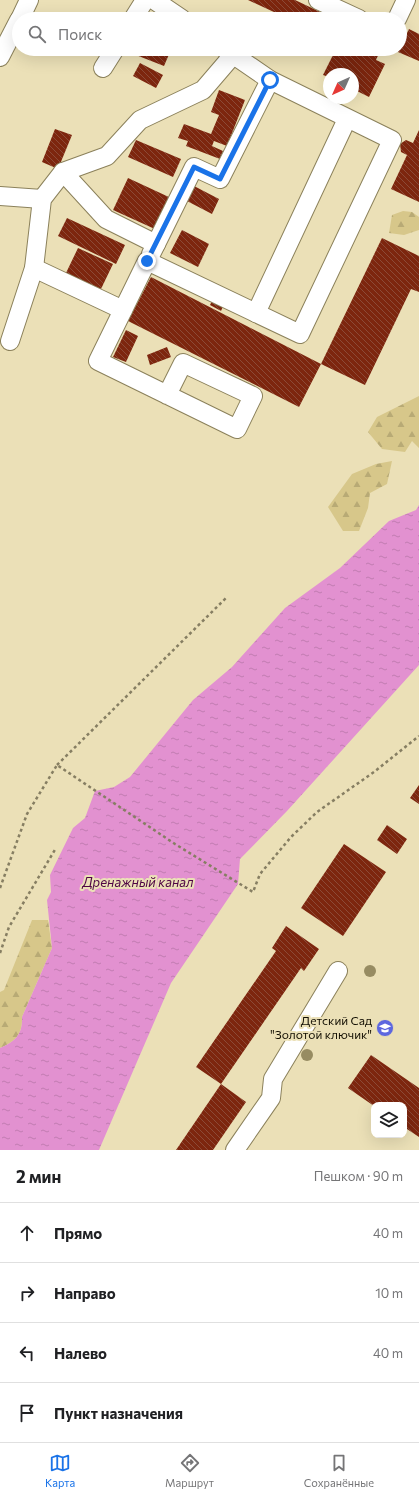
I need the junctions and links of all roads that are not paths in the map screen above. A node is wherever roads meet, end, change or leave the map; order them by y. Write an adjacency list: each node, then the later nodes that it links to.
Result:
1 (29, 0): 6 (lane)
2 (145, 0): 7 (lane)
3 (154, 0): 8 (lane)
4 (318, 0): 9 (lane)
5 (406, 0): 10 (lane)
6 (23, 12)
7 (137, 12)
8 (172, 12)
9 (344, 12)
10 (400, 12)
11 (12, 34): 15 (lane)
12 (111, 56): 16 (lane)
13 (226, 56): 19 (lane)
14 (235, 56): 17 (lane)
15 (0, 57)
16 (103, 68)
17 (270, 80): 18 (lane); 22 (lane)
18 (347, 119): 26 (lane); 26 (lane)
19 (63, 172): 21 (lane); 22 (lane)
20 (0, 196): 21 (lane)
21 (42, 199): 24 (lane)
22 (156, 244): 23 (lane)
23 (147, 261): 25 (lane); 26 (lane)
24 (34, 268): 25 (lane); 27 (lane)
25 (123, 310): 28 (lane)
26 (256, 313)
27 (10, 341)
28 (167, 395): 28 (lane)
29 (338, 971): 30 (lane)
30 (235, 1150)

